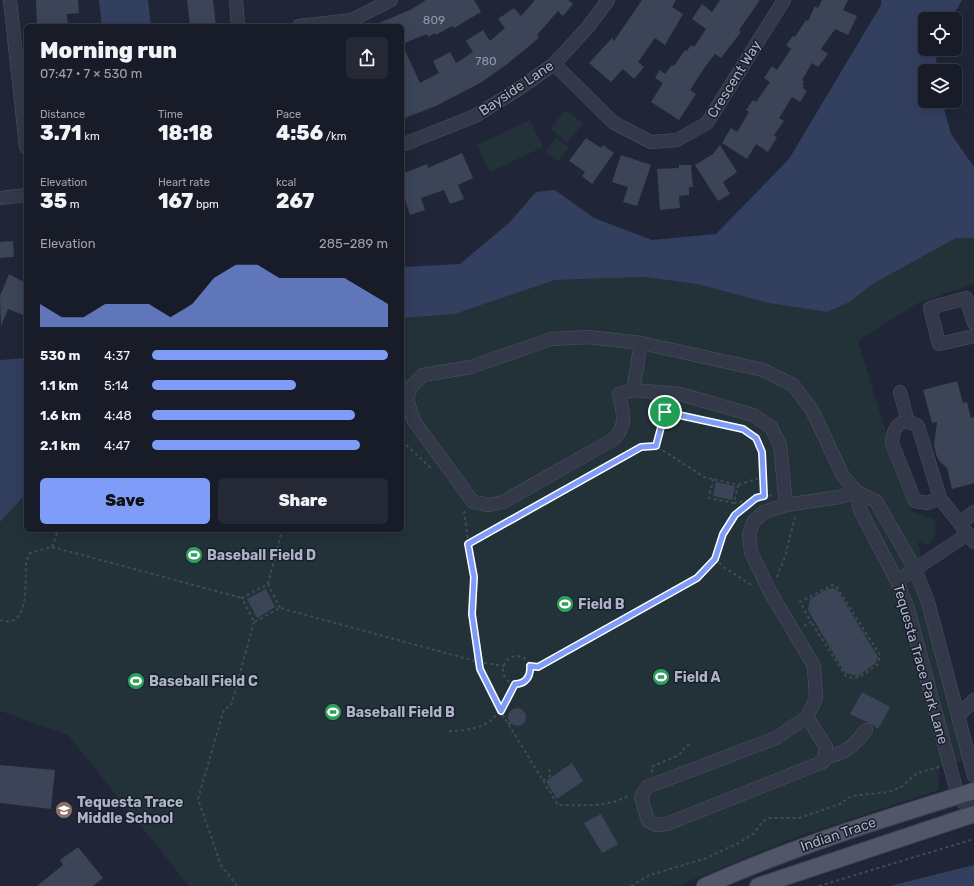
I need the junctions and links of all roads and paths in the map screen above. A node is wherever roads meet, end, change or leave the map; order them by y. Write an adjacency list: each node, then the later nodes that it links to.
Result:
1 (10, 0): 9 (street)
2 (236, 0): 6 (street)
3 (391, 0): 7 (street)
4 (608, 0): 8 (street, Bayside Lane)
5 (784, 0): 8 (street, Crescent Way)
6 (238, 24)
7 (317, 24)
8 (554, 64): 10 (street, Bayside Lane)
9 (24, 129)
10 (404, 144)
11 (24, 195): 12 (street)
12 (0, 198)
13 (974, 323): 14 (street)
14 (974, 336)
15 (641, 343): 16 (street); 16 (street); 25 (street)
16 (633, 390): 32 (street)
17 (900, 392): 20 (street)
18 (648, 399): 19 (path)
19 (665, 412): 21 (path); 22 (path)
20 (908, 422): 29 (street); 29 (street)
21 (656, 446): 23 (path); 38 (path)
22 (762, 477): 24 (path); 27 (path)
23 (713, 479): 24 (path); 30 (path)
24 (738, 485): 30 (path)
25 (857, 492): 32 (street); 41 (street, Tequesta Trace Park Lane); 42 (street, Tequesta Trace Park Lane)
26 (774, 495): 27 (path)
27 (764, 496): 28 (path)
28 (756, 498): 30 (path); 40 (path)
29 (940, 498): 34 (street)
30 (734, 503)
31 (464, 509): 38 (path)
32 (791, 509): 44 (path); 59 (street)
33 (974, 512): 34 (street)
34 (960, 523): 37 (street)
35 (57, 532): 39 (path)
36 (281, 532): 43 (path)
37 (971, 538): 41 (street)
38 (468, 544): 52 (path)
39 (52, 547): 46 (path); 48 (path)
40 (715, 559): 45 (path); 54 (path)
41 (915, 569): 42 (street); 58 (street, Tequesta Trace Park Lane)
42 (897, 581): 73 (street, Tequesta Trace Park Lane)
43 (268, 584): 46 (path); 47 (path)
44 (775, 584)
45 (754, 587)
46 (242, 598): 49 (path)
47 (280, 608): 49 (path); 52 (path)
48 (0, 620)
49 (254, 622): 76 (path)
50 (811, 622): 50 (path); 51 (path)
51 (800, 624)
52 (479, 662): 53 (path); 57 (path)
53 (504, 666): 54 (path); 55 (path)
54 (530, 666): 55 (path)
55 (515, 684): 57 (path)
56 (974, 700): 58 (street)
57 (501, 711): 61 (path); 63 (path)
58 (958, 716): 69 (street, Tequesta Trace Park Lane)
59 (807, 717): 65 (street); 65 (street)
60 (516, 719): 61 (path)
61 (508, 724): 70 (path)
62 (866, 730): 65 (street)
63 (449, 731)
64 (692, 743): 68 (path)
65 (824, 757)
66 (939, 761): 77 (path)
67 (549, 767): 70 (path)
68 (653, 775)
69 (974, 776)
70 (543, 781): 72 (path)
71 (974, 790): 73 (main road, Indian Trace)
72 (634, 792)
73 (958, 796): 74 (street, Tequesta Trace Park Lane); 78 (main road, Indian Trace)
74 (974, 813): 79 (main road, Indian Trace)
75 (974, 839): 80 (path)
76 (236, 886)
77 (631, 886)
78 (705, 886)
79 (758, 886)
80 (819, 886)

